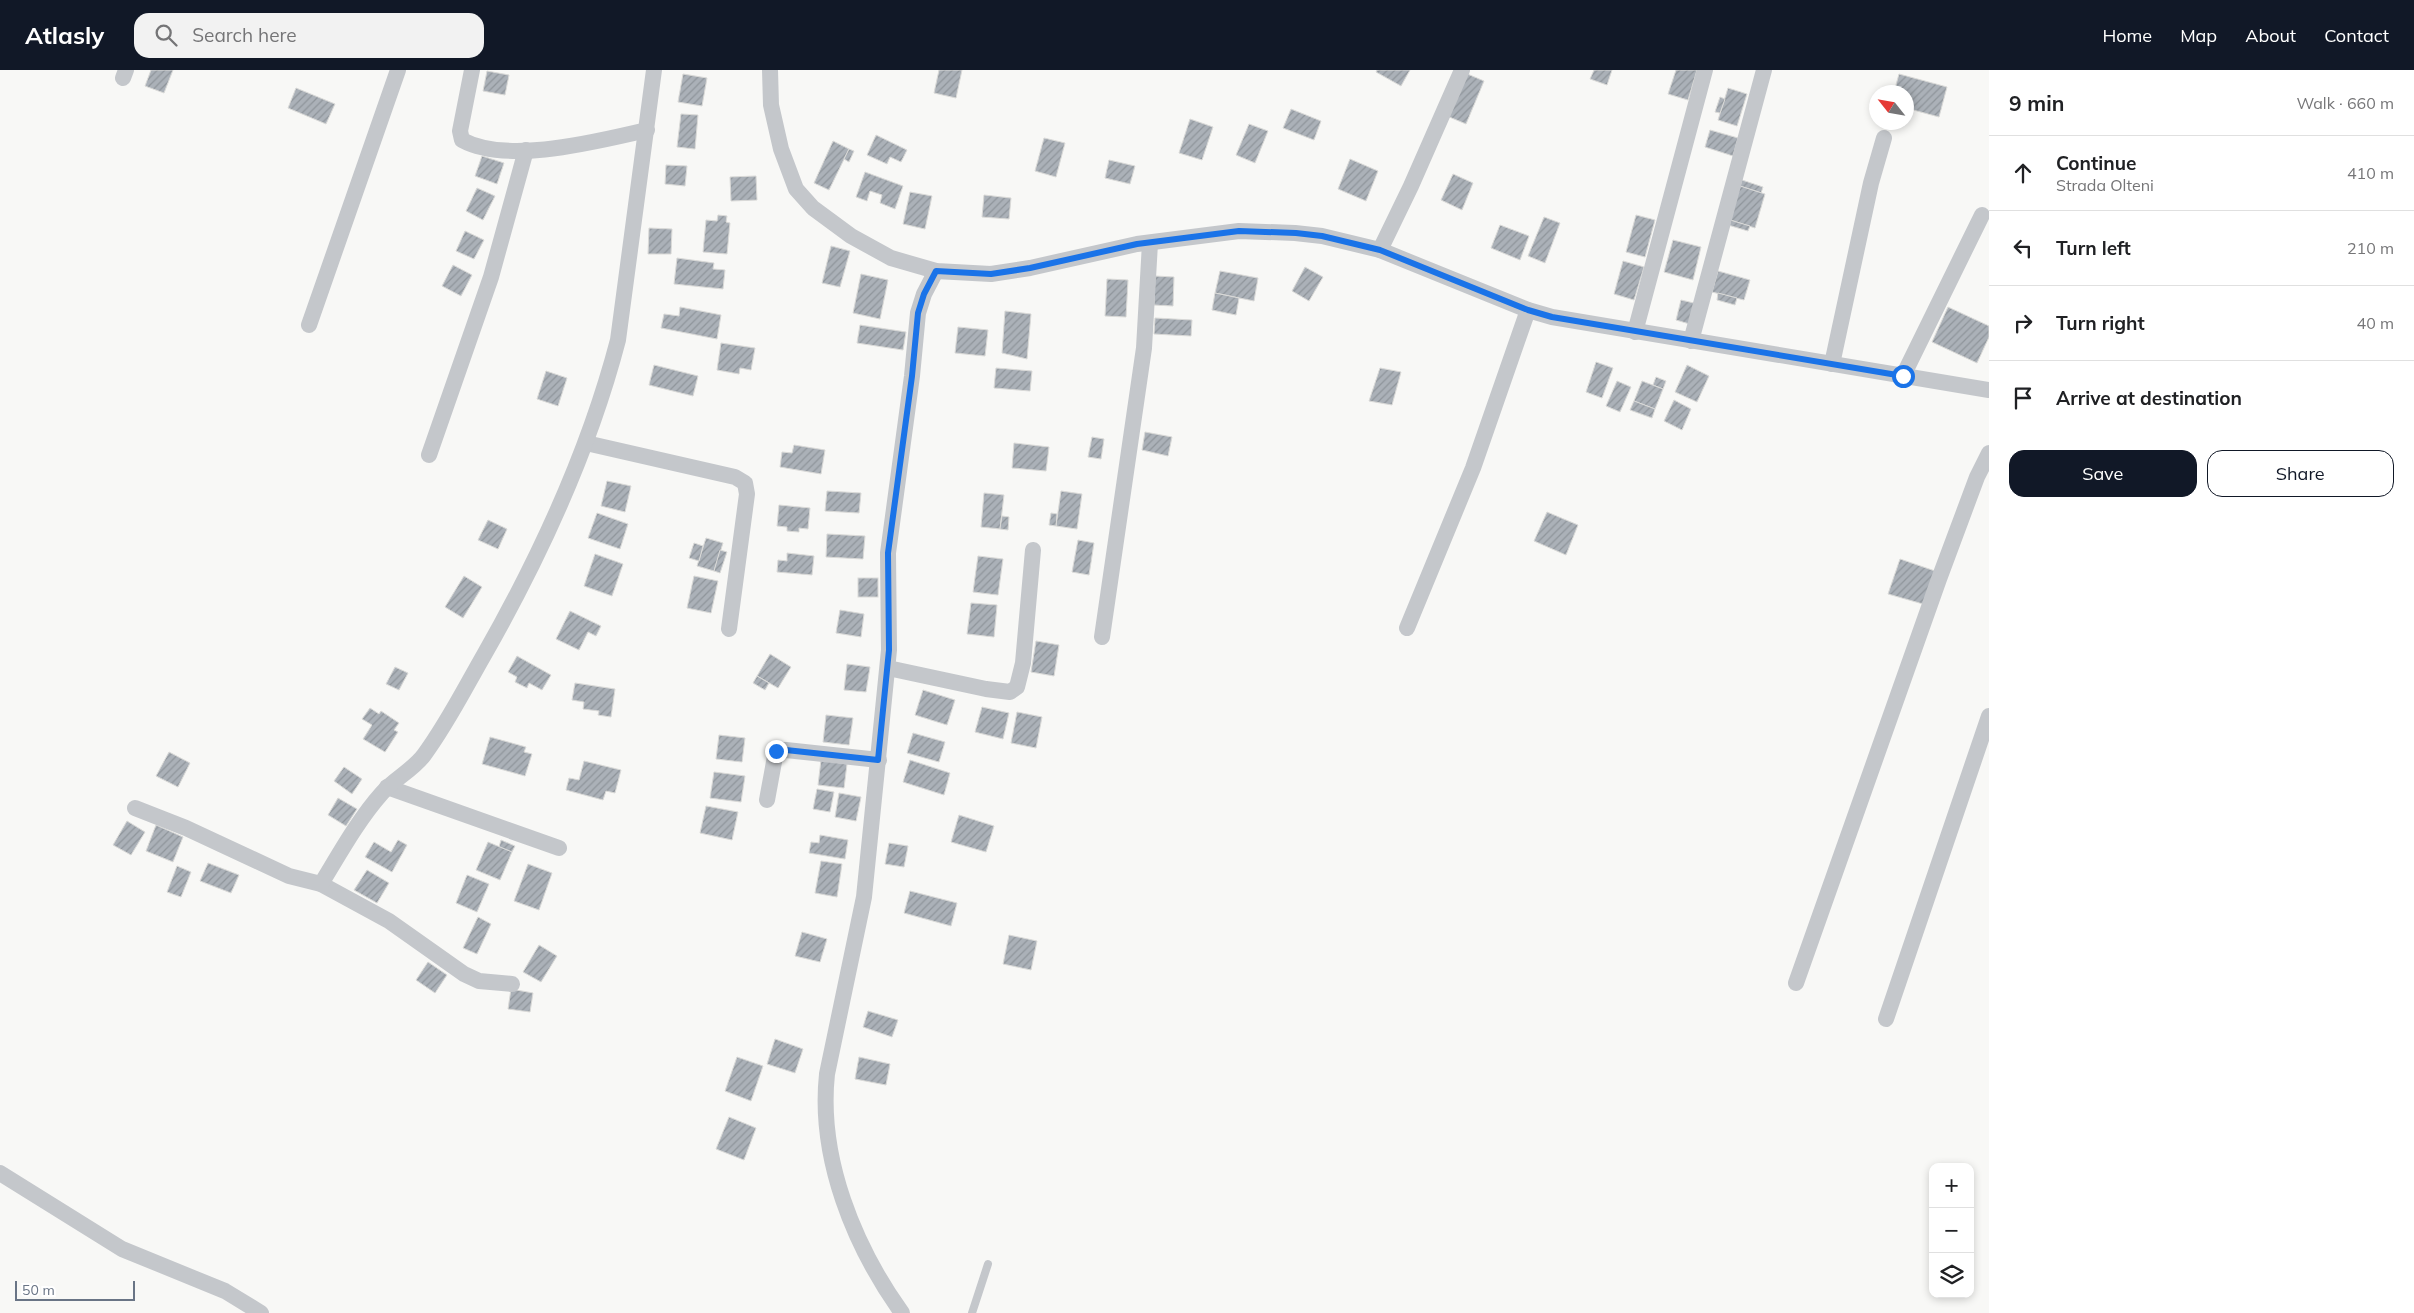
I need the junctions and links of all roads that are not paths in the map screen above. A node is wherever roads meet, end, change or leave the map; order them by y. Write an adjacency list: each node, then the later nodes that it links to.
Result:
1 (398, 70): 16 (street)
2 (472, 70): 10 (street)
3 (654, 70): 8 (street)
4 (770, 70): 14 (street)
5 (1462, 70): 13 (street)
6 (1705, 70): 17 (street)
7 (1764, 70): 18 (street)
8 (647, 130): 10 (street); 22 (street)
9 (1884, 138): 19 (street)
10 (526, 150): 24 (street)
11 (1982, 216): 20 (street)
12 (1150, 243): 13 (street); 14 (street); 28 (street)
13 (1380, 250): 15 (street)
14 (936, 271): 29 (street)
15 (1528, 310): 17 (street); 27 (street)
16 (309, 325)
17 (1635, 332): 18 (street)
18 (1690, 341): 19 (street)
19 (1832, 364): 20 (street)
20 (1903, 376): 21 (street)
21 (1989, 390)
22 (586, 443): 26 (street); 32 (street)
23 (1989, 453): 37 (street)
24 (429, 455)
25 (1033, 550): 29 (street)
26 (729, 628)
27 (1407, 628)
28 (1102, 636)
29 (888, 668): 31 (street)
30 (1989, 716): 39 (street)
31 (878, 760): 33 (street); 43 (street)
32 (387, 787): 35 (street); 36 (street)
33 (767, 800)
34 (135, 808): 36 (street)
35 (559, 848)
36 (321, 884): 38 (street)
37 (1796, 983)
38 (512, 984)
39 (1886, 1019)
40 (0, 1173): 42 (street)
41 (988, 1264): 44 (lane)
42 (261, 1313)
43 (902, 1313)
44 (972, 1313)

